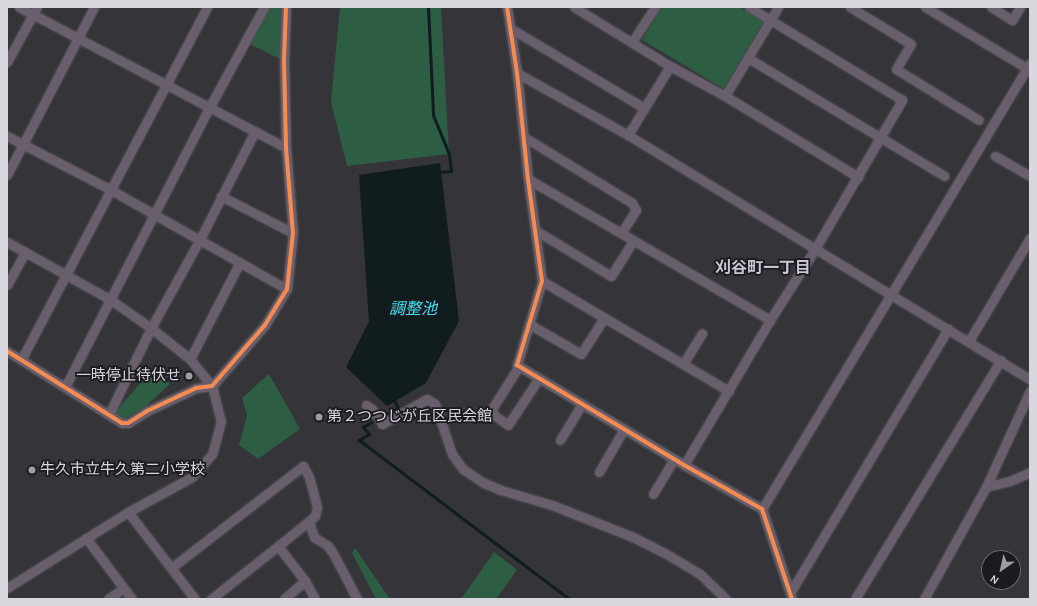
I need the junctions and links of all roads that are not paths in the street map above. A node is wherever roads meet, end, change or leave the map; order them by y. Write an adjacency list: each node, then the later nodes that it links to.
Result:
1 (19, 7): 15 (street)
2 (94, 7): 18 (street)
3 (207, 7): 25 (street)
4 (264, 7): 27 (street)
5 (507, 7): 17 (street)
6 (574, 7): 19 (street)
7 (655, 7): 19 (street)
8 (749, 7): 16 (street)
9 (778, 7): 16 (street)
10 (850, 7): 29 (street)
11 (925, 7): 23 (street)
12 (991, 7): 13 (street)
13 (1020, 7)
14 (284, 8): 36 (street)
15 (35, 11): 18 (street); 21 (street)
16 (771, 20): 20 (street); 34 (street)
17 (510, 28): 24 (street); 28 (street)
18 (77, 38): 25 (street); 35 (street)
19 (632, 42): 22 (street)
20 (748, 58): 26 (street); 34 (street)
21 (7, 62)
22 (670, 66): 26 (street); 28 (street)
23 (1029, 67): 60 (street)
24 (517, 73): 31 (street); 33 (street)
25 (166, 85): 27 (street); 43 (street)
26 (725, 96): 39 (street)
27 (209, 108): 30 (street); 45 (street)
28 (644, 108): 31 (street)
29 (979, 120)
30 (255, 131): 36 (street); 44 (street)
31 (628, 135): 53 (street)
32 (7, 136): 35 (street)
33 (524, 137): 42 (street); 47 (street)
34 (880, 138): 39 (street); 40 (street)
35 (23, 144): 38 (street); 43 (street)
36 (286, 148): 48 (street)
37 (995, 156): 41 (street)
38 (7, 175)
39 (858, 176): 53 (street)
40 (944, 176)
41 (1030, 176)
42 (528, 179): 46 (street); 47 (street)
43 (111, 190): 45 (street); 56 (street)
44 (221, 196): 48 (street); 50 (street)
45 (155, 215): 50 (street); 61 (street)
46 (535, 230): 51 (street); 57 (street)
47 (621, 233): 51 (street)
48 (293, 234): 59 (street)
49 (1030, 238): 68 (street)
50 (200, 239): 55 (street); 65 (street)
51 (633, 241): 63 (street)
52 (7, 242): 54 (street)
53 (815, 249): 60 (street); 63 (street)
54 (25, 252): 56 (street); 58 (street)
55 (240, 262): 59 (street); 70 (street)
56 (67, 275): 61 (street); 71 (street)
57 (542, 282): 62 (street); 64 (street)
58 (7, 285)
59 (287, 289): 77 (street)
60 (891, 296): 66 (street); 92 (street)
61 (111, 300): 65 (street); 78 (street)
62 (604, 318): 64 (street); 73 (street)
63 (770, 320): 80 (street)
64 (529, 324): 74 (street)
65 (151, 328): 70 (street); 83 (street)
66 (948, 329): 68 (street); 101 (street)
67 (702, 333): 73 (street)
68 (969, 341): 72 (street)
69 (7, 351): 71 (street)
70 (190, 359): 77 (street)
71 (21, 360): 78 (street)
72 (1001, 360): 76 (street); 110 (street)
73 (683, 364): 80 (street)
74 (520, 366): 75 (street); 75 (street)
75 (539, 378): 81 (street)
76 (1030, 379)
77 (212, 386): 83 (street); 93 (street)
78 (65, 387): 83 (street)
79 (1030, 390): 90 (street)
80 (729, 391): 87 (street)
81 (582, 404): 84 (street); 85 (street)
82 (366, 405): 109 (street)
83 (109, 414)
84 (624, 429): 86 (street); 88 (street)
85 (560, 440)
86 (674, 460): 87 (street); 91 (street)
87 (684, 465): 92 (street)
88 (599, 472)
89 (1030, 472): 90 (street)
90 (986, 487): 111 (street)
91 (653, 494)
92 (762, 509): 101 (street)
93 (128, 512): 95 (street); 97 (street)
94 (309, 522): 96 (street); 97 (street); 108 (street)
95 (86, 538): 99 (street); 100 (street)
96 (278, 546): 98 (street); 105 (street)
97 (171, 568): 104 (street)
98 (305, 581): 106 (street); 107 (street)
99 (7, 588)
100 (124, 588): 102 (street); 103 (street)
101 (791, 596)
102 (108, 599)
103 (132, 599)
104 (195, 599)
105 (211, 599)
106 (284, 599)
107 (315, 599)
108 (357, 599)
109 (726, 599)
110 (855, 599)
111 (924, 599)

